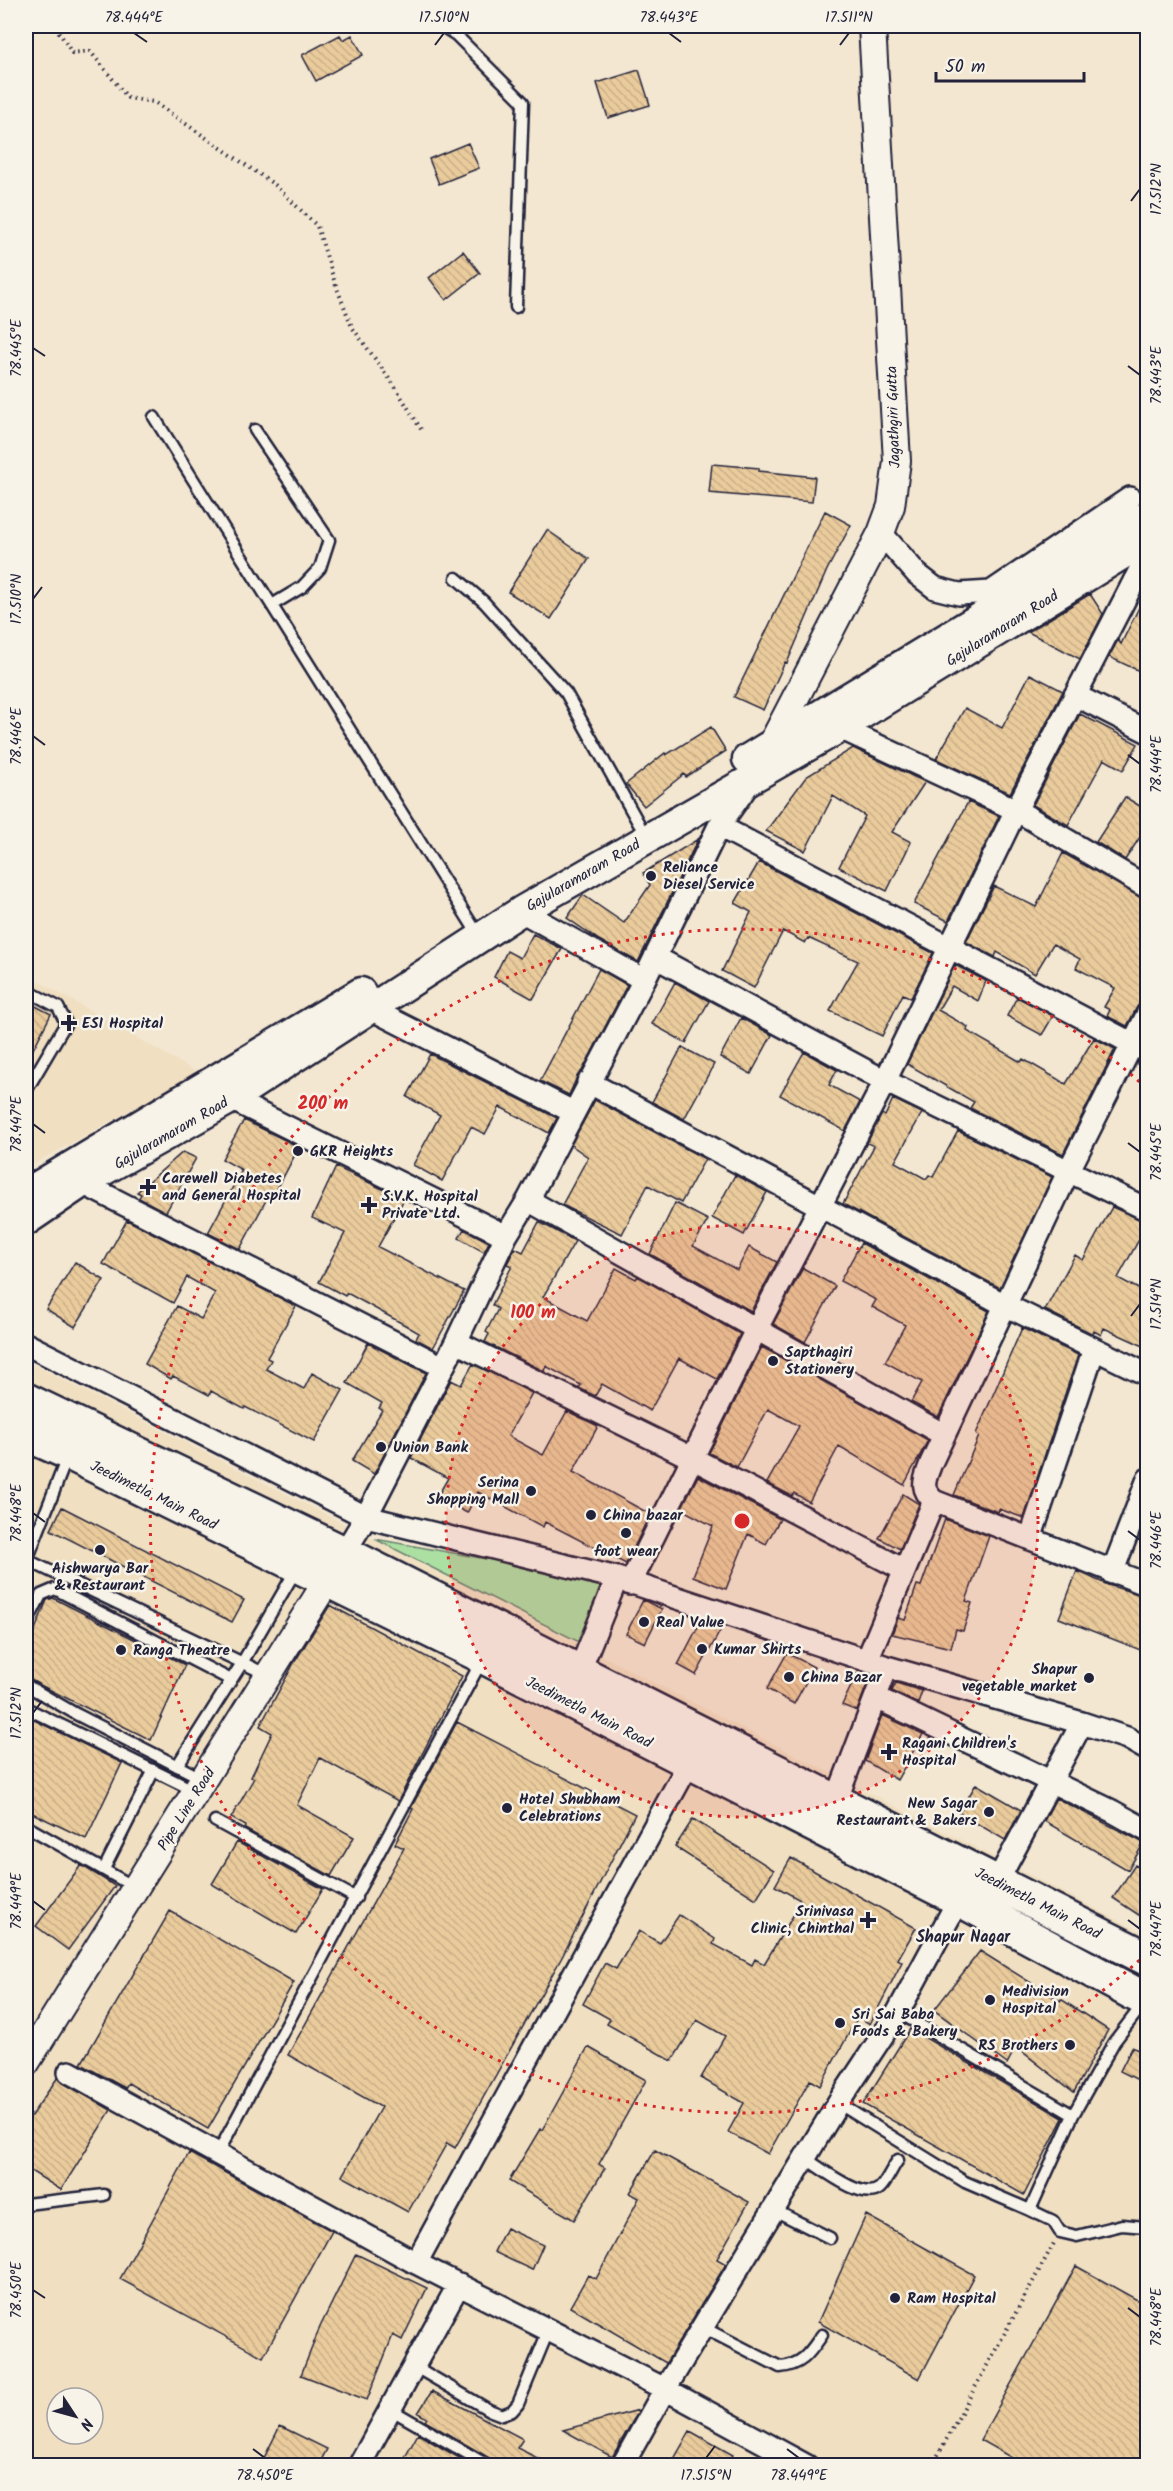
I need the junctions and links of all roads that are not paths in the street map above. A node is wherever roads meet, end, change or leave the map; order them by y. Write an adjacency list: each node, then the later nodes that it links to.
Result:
1 (442, 26): 3 (lane)
2 (872, 26): 7 (street, Jagathgiri Gutta)
3 (516, 307)
4 (154, 417): 10 (lane)
5 (255, 430): 10 (lane)
6 (1139, 507): 7 (street); 14 (main road, Gajularamaram Road)
7 (881, 533): 14 (street, Jagathgiri Gutta)
8 (1142, 555): 11 (street); 12 (main road, Gajularamaram Road)
9 (456, 578): 17 (lane)
10 (272, 605): 21 (lane)
11 (1075, 695): 13 (street); 16 (street)
12 (840, 728): 15 (main road, Gajularamaram Road); 16 (street)
13 (1148, 732)
14 (771, 746): 15 (street, Jagathgiri Gutta); 17 (main road, Gajularamaram Road)
15 (754, 777): 18 (street); 20 (main road, Gajularamaram Road)
16 (1016, 810): 19 (street); 22 (street)
17 (639, 824): 21 (main road, Gajularamaram Road)
18 (719, 826): 22 (street); 23 (street)
19 (1148, 888)
20 (521, 911): 24 (street); 26 (main road, Gajularamaram Road)
21 (472, 925): 36 (main road, Gajularamaram Road)
22 (950, 947): 28 (street); 29 (street)
23 (655, 957): 24 (street); 29 (street)
24 (644, 980): 30 (street)
25 (26, 990): 31 (lane)
26 (371, 1009): 32 (main road, Gajularamaram Road); 33 (street)
27 (1148, 1013): 28 (street)
28 (1140, 1049): 34 (street)
29 (885, 1081): 34 (street); 38 (street)
30 (588, 1082): 33 (street); 38 (street)
31 (26, 1091)
32 (231, 1099): 35 (main road, Gajularamaram Road); 41 (street)
33 (573, 1112): 37 (street)
34 (1069, 1170): 39 (street); 42 (street)
35 (82, 1184): 40 (main road, Gajularamaram Road); 47 (street)
36 (26, 1192)
37 (528, 1200): 41 (street); 43 (street)
38 (821, 1205): 42 (street); 43 (street)
39 (1148, 1210)
40 (26, 1221)
41 (506, 1236): 44 (street)
42 (1005, 1305): 46 (street); 52 (street)
43 (756, 1330): 52 (street); 54 (street)
44 (456, 1342): 47 (street); 54 (street)
45 (26, 1344): 58 (street)
46 (1094, 1348): 48 (street); 59 (street)
47 (443, 1367): 58 (street)
48 (1148, 1375)
49 (26, 1400): 61 (main road, Jeedimetla Main Road)
50 (26, 1417): 56 (main road)
51 (26, 1434): 53 (main road, Jeedimetla Main Road)
52 (944, 1435): 57 (street)
53 (69, 1453): 56 (main road, Jeedimetla Main Road); 69 (lane)
54 (692, 1458): 62 (street); 64 (street)
55 (1148, 1479): 63 (street)
56 (158, 1496): 60 (main road, Jeedimetla Main Road)
57 (934, 1501): 59 (street); 62 (street)
58 (366, 1517): 61 (street); 64 (street)
59 (1030, 1539): 63 (street)
60 (299, 1566): 61 (main road, Jeedimetla Main Road); 69 (lane)
61 (336, 1567): 67 (main road, Jeedimetla Main Road); 71 (main road, Jeedimetla Main Road); 72 (street, Pipe Line Road)
62 (904, 1570): 68 (street)
63 (1112, 1573): 65 (street)
64 (624, 1581): 68 (street); 71 (street)
65 (1148, 1585)
66 (26, 1625): 73 (lane)
67 (484, 1657): 79 (main road, Jeedimetla Main Road); 91 (lane)
68 (867, 1660): 70 (street)
69 (242, 1663): 72 (lane); 73 (lane)
70 (888, 1667): 75 (street); 77 (street)
71 (579, 1672): 84 (main road, Jeedimetla Main Road)
72 (268, 1675): 83 (street, Pipe Line Road)
73 (231, 1680): 80 (lane)
74 (26, 1685): 80 (lane)
75 (877, 1698): 82 (street); 84 (street)
76 (26, 1708): 81 (lane)
77 (1082, 1723): 78 (street); 82 (street)
78 (1148, 1750)
79 (689, 1763): 92 (main road, Jeedimetla Main Road); 111 (street)
80 (177, 1766): 83 (lane)
81 (154, 1770): 83 (lane); 88 (lane)
82 (1051, 1781): 87 (street); 89 (street)
83 (200, 1786): 90 (street, Pipe Line Road)
84 (836, 1801): 89 (main road, Jeedimetla Main Road)
85 (215, 1821): 91 (lane)
86 (26, 1826): 88 (lane)
87 (1148, 1831)
88 (104, 1869): 90 (lane)
89 (997, 1882): 93 (main road, Jeedimetla Main Road)
90 (136, 1888): 98 (street, Pipe Line Road)
91 (356, 1898): 102 (lane)
92 (959, 1899): 95 (main road, Jeedimetla Main Road); 97 (street)
93 (1111, 1940): 94 (main road, Jeedimetla Main Road); 95 (main road)
94 (1148, 1959)
95 (1094, 1972): 96 (main road, Jeedimetla Main Road)
96 (1147, 2001): 101 (lane)
97 (898, 2012): 100 (street); 101 (lane)
98 (26, 2063)
99 (69, 2072): 102 (street)
100 (838, 2103): 103 (street); 108 (lane)
101 (1072, 2115): 108 (lane)
102 (218, 2153): 111 (street)
103 (805, 2158): 104 (lane); 107 (street)
104 (898, 2160)
105 (104, 2195): 106 (lane)
106 (26, 2204)
107 (774, 2210): 110 (lane); 113 (street)
108 (1030, 2210): 109 (lane)
109 (1146, 2227)
110 (830, 2238)
111 (416, 2263): 112 (street)
112 (459, 2284): 114 (street); 116 (street)
113 (702, 2327): 115 (lane); 117 (street)
114 (549, 2330): 116 (lane); 117 (street)
115 (822, 2335)
116 (414, 2366): 118 (street)
117 (665, 2389): 121 (street); 122 (street)
118 (390, 2409): 119 (street); 120 (lane)
119 (359, 2466)
120 (489, 2466)
121 (622, 2466)
122 (807, 2466)

